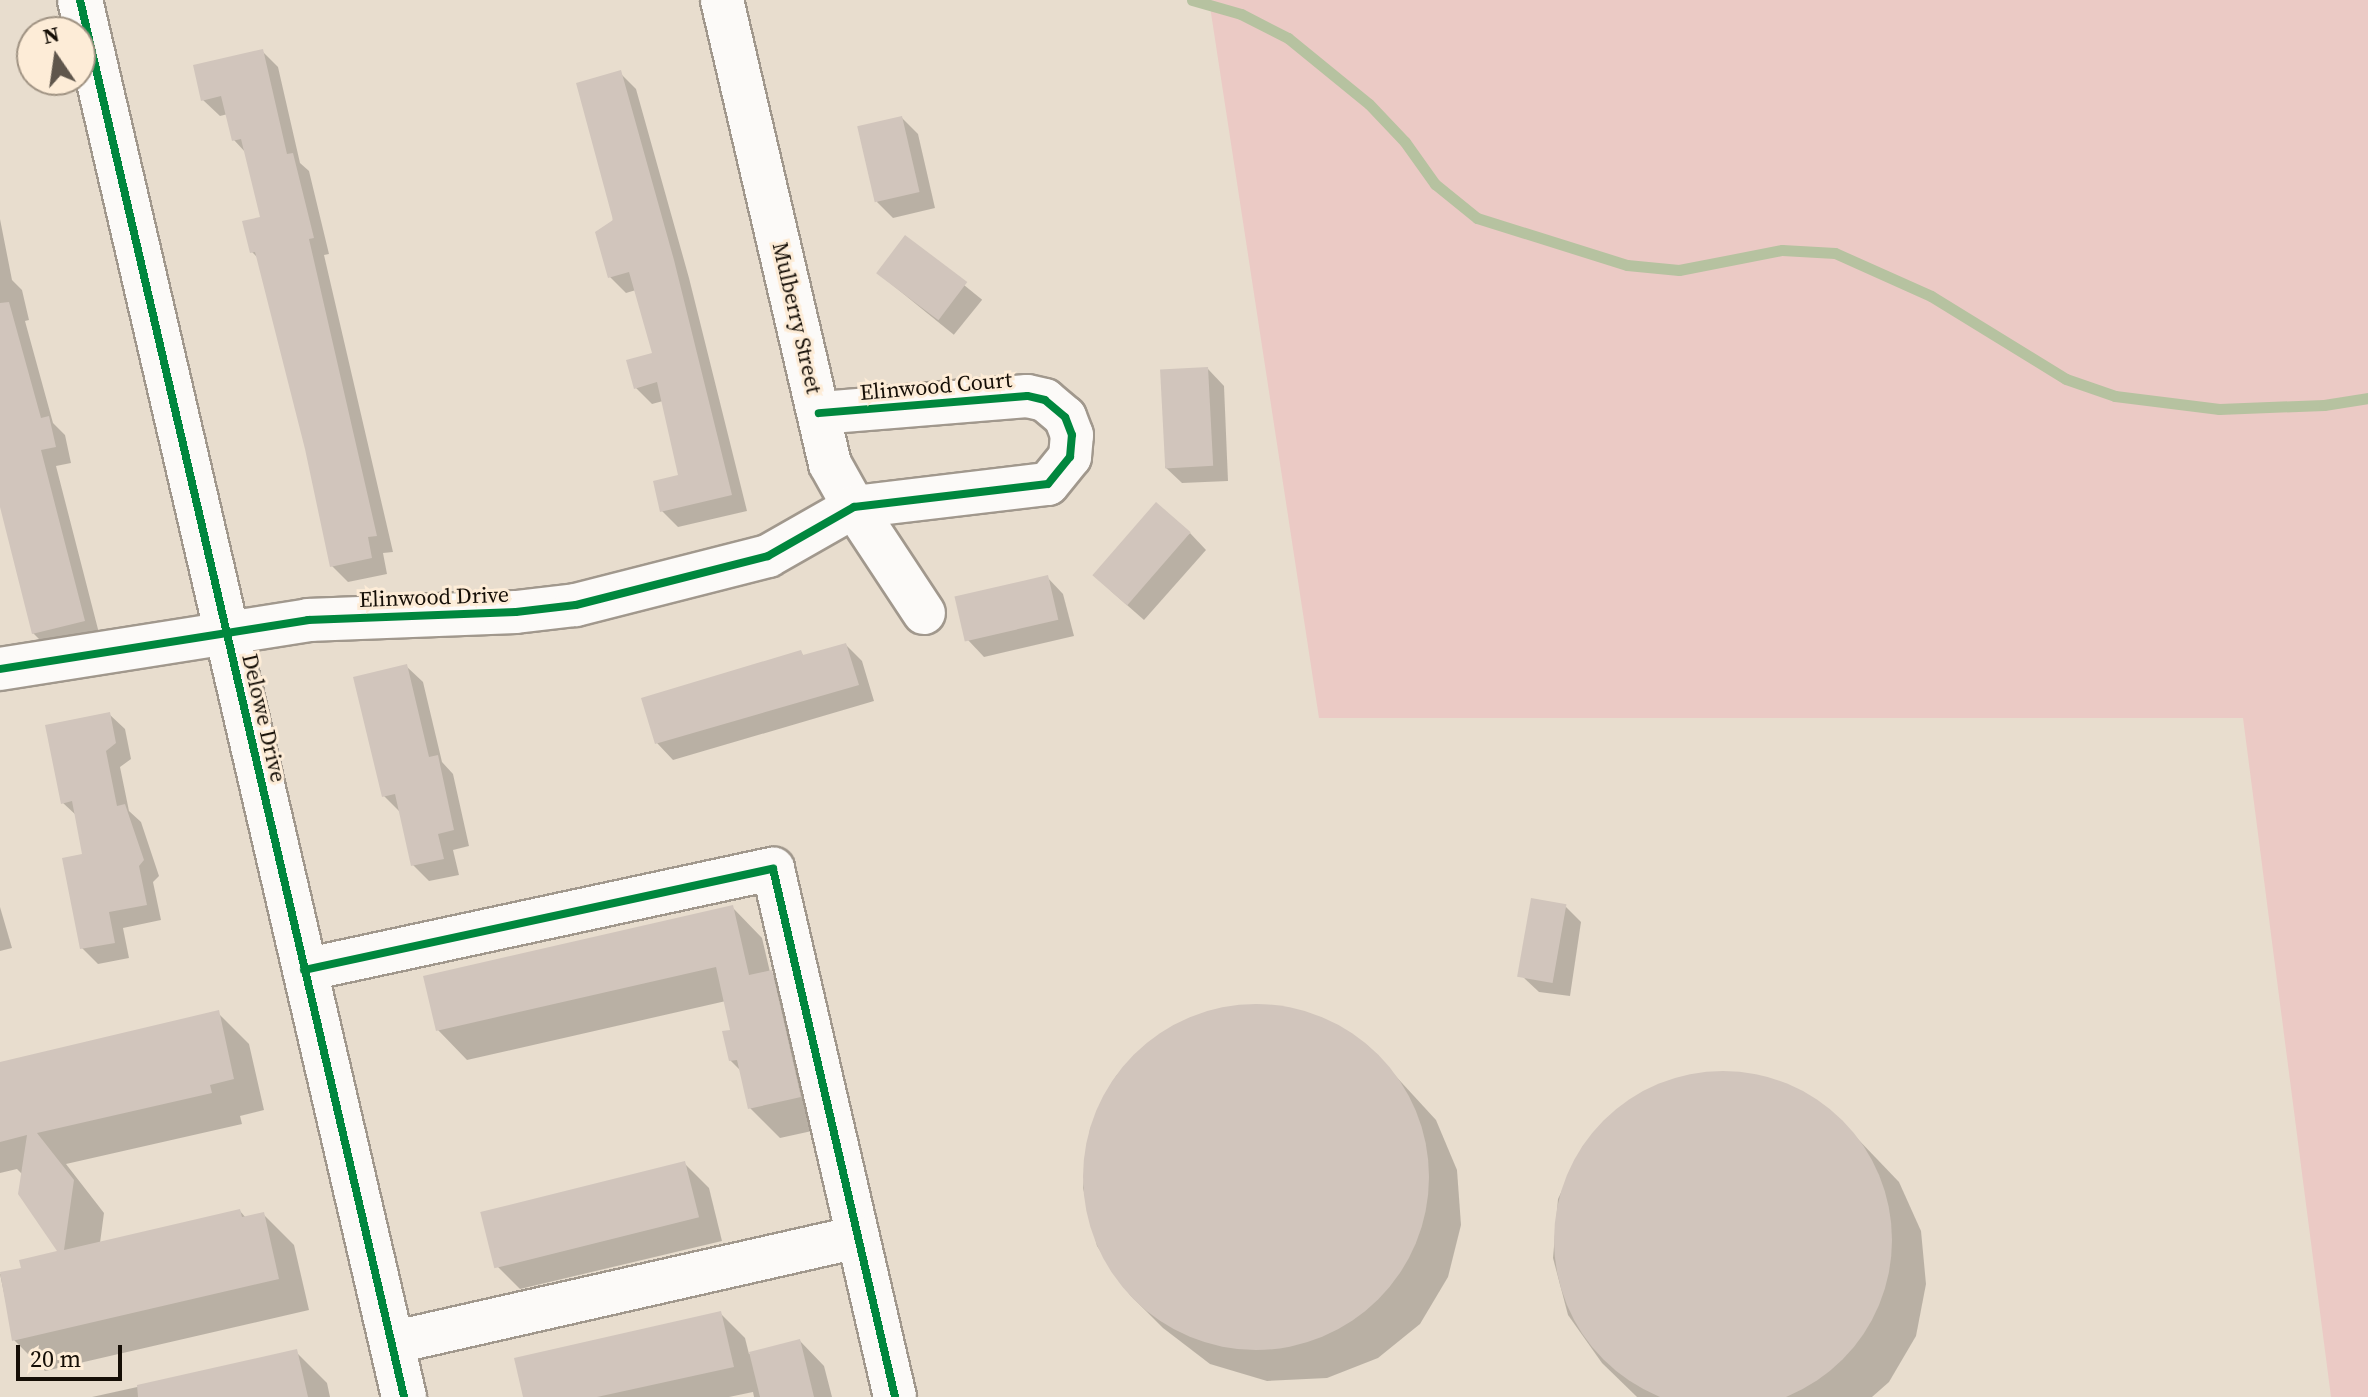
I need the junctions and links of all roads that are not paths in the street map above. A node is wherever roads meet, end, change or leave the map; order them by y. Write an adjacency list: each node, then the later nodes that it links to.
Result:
1 (80, 0): 6 (street, Delowe Drive)
2 (722, 0): 3 (street, Mulberry Street)
3 (819, 413): 4 (street, Mulberry Street); 4 (street, Elinwood Court)
4 (854, 507): 5 (street, Mulberry Street); 6 (street, Elinwood Drive)
5 (924, 613)
6 (226, 631): 7 (street, Elinwood Drive); 8 (street, Delowe Drive)
7 (0, 669)
8 (304, 970): 9 (street); 10 (street, Delowe Drive)
9 (856, 1237): 10 (street); 12 (street)
10 (391, 1343): 11 (street, Delowe Drive)
11 (404, 1397)
12 (895, 1397)

